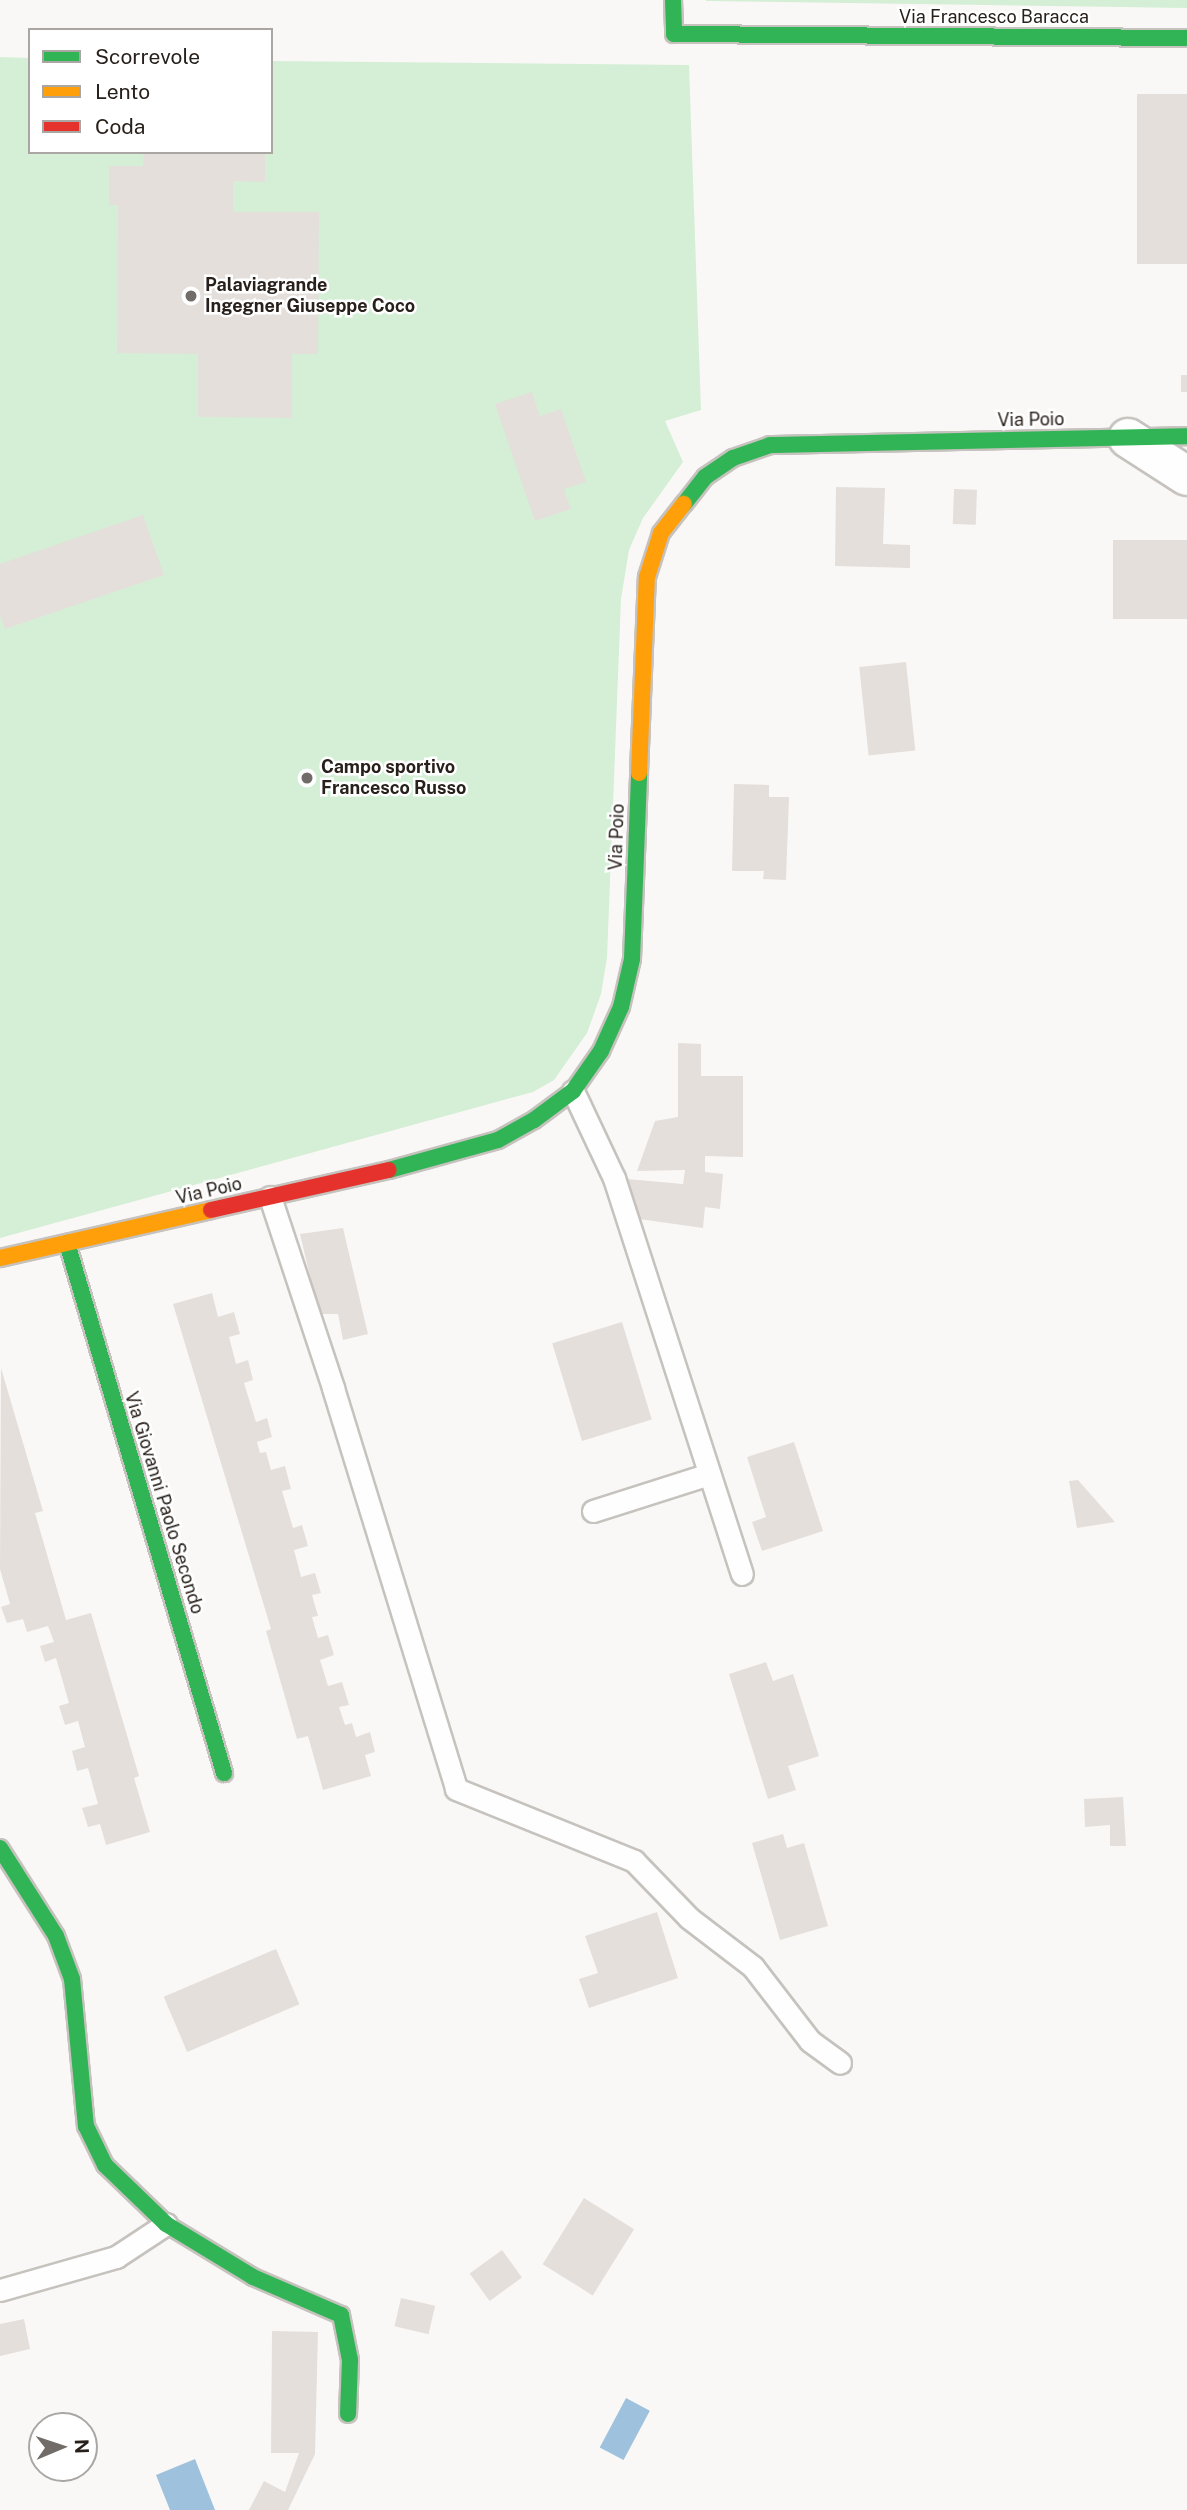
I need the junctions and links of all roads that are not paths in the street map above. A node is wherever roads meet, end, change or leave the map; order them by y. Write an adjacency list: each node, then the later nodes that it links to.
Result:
1 (673, 0): 2 (street, Via Francesco Baracca)
2 (1187, 38)
3 (1187, 436): 4 (street, Via Poio)
4 (1128, 438): 5 (street); 6 (street, Via Poio)
5 (1187, 476)
6 (573, 1091): 7 (street, Via Poio); 10 (lane)
7 (270, 1197): 8 (street, Via Poio); 15 (lane)
8 (66, 1243): 9 (street, Via Poio); 13 (street, Via Giovanni Paolo Secondo)
9 (0, 1258)
10 (709, 1474): 11 (lane); 12 (lane)
11 (593, 1511)
12 (742, 1574)
13 (224, 1773)
14 (0, 1847): 16 (street)
15 (840, 2063)
16 (166, 2224): 17 (lane); 18 (street)
17 (0, 2290)
18 (348, 2414)

